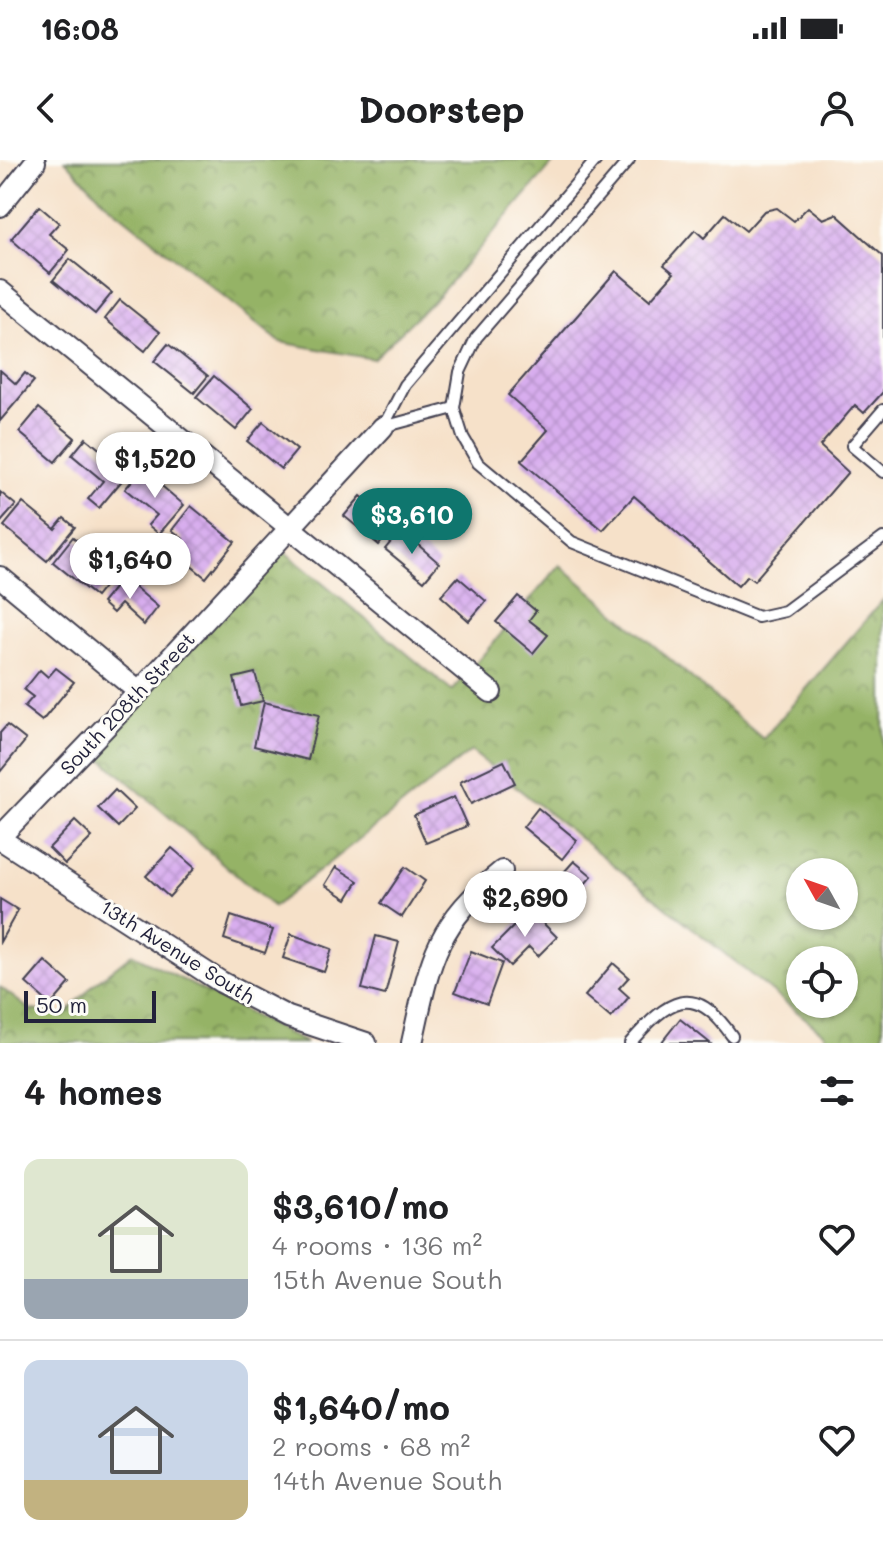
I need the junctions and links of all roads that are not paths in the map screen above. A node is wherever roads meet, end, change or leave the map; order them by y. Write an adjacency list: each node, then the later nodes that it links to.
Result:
1 (596, 160): 8 (lane)
2 (629, 160): 6 (lane)
3 (35, 162): 4 (street)
4 (0, 206)
5 (0, 291): 10 (street)
6 (454, 408): 8 (lane); 11 (lane)
7 (883, 410): 9 (lane)
8 (383, 427): 10 (street, South 208th Street)
9 (883, 472)
10 (288, 527): 13 (street, South 208th Street); 14 (street)
11 (883, 538)
12 (0, 577): 13 (street)
13 (139, 692): 15 (street, South 208th Street)
14 (491, 692)
15 (0, 838): 18 (street, 13th Avenue South)
16 (502, 871): 19 (street)
17 (732, 1036): 20 (lane)
18 (366, 1043)
19 (412, 1043)
20 (630, 1043)

